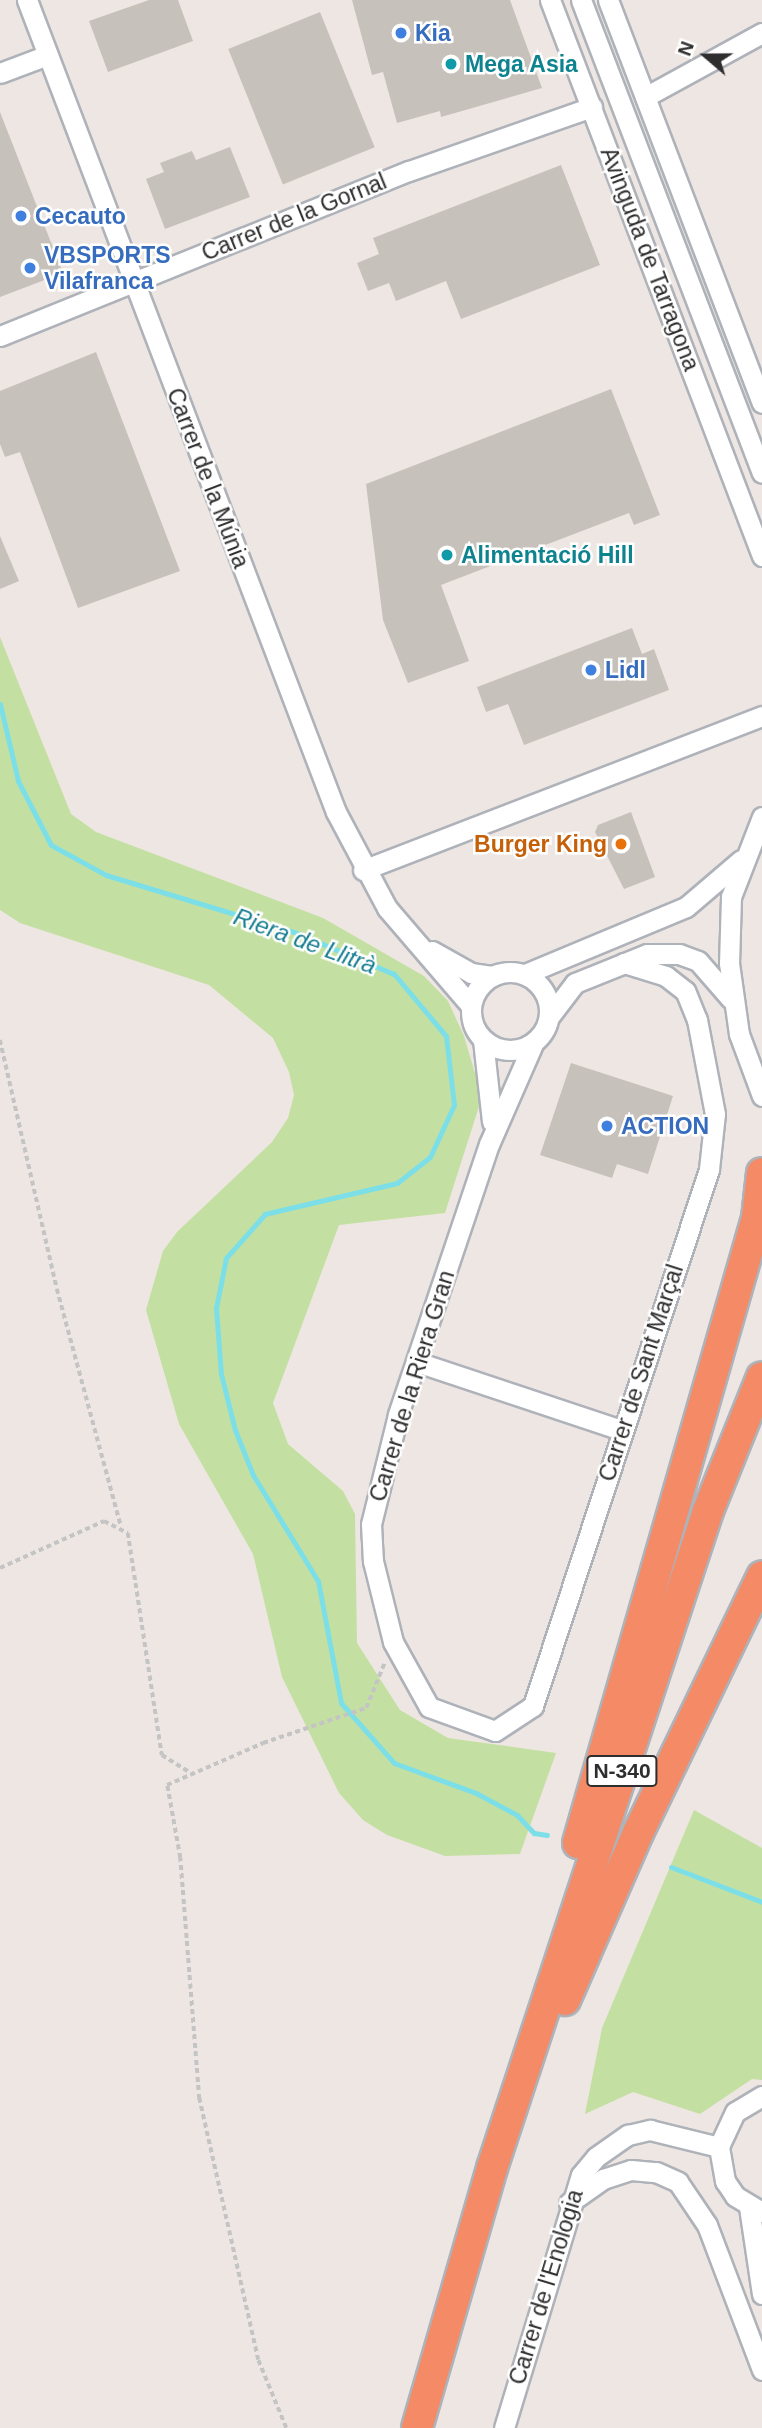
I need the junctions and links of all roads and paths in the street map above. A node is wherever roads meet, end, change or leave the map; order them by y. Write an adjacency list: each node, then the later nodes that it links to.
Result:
1 (27, 0): 6 (street, Carrer de la Múnia)
2 (550, 0): 9 (street, Avinguda de Tarragona)
3 (581, 0): 13 (street, Avinguda de Tarragona)
4 (608, 0): 8 (street)
5 (762, 33): 8 (street)
6 (48, 55): 7 (street); 10 (street, Carrer de la Múnia)
7 (0, 73)
8 (645, 97): 12 (street)
9 (592, 107): 10 (street, Carrer de la Gornal); 14 (street, Avinguda de Tarragona)
10 (134, 282): 11 (street, Carrer de la Gornal); 20 (street, Carrer de la Múnia)
11 (0, 336)
12 (762, 402)
13 (762, 473)
14 (748, 519): 15 (street, Avinguda de Tarragona); 16 (street, Avinguda de Tarragona)
15 (762, 540)
16 (762, 556)
17 (762, 716): 20 (street)
18 (762, 817): 19 (street)
19 (742, 860): 23 (street); 25 (street)
20 (363, 870): 21 (street, Carrer de la Múnia)
21 (417, 941): 24 (street, Carrer de la Múnia); 26 (street, Carrer de la Múnia)
22 (624, 963): 25 (street); 27 (street); 36 (street, Carrer de Sant Marçal)
23 (525, 974): 24 (street); 27 (street)
24 (492, 976): 26 (street)
25 (732, 1000): 31 (street)
26 (470, 1005): 29 (street)
27 (549, 1017): 30 (street)
28 (0, 1040): 37 (path)
29 (483, 1040): 30 (street); 32 (street, Carrer de la Riera Gran)
30 (533, 1044): 32 (street, Carrer de la Riera Gran)
31 (762, 1096)
32 (489, 1144): 34 (street, Carrer de la Riera Gran)
33 (762, 1172): 45 (highway)
34 (416, 1362): 36 (street); 40 (street, Carrer de la Riera Gran)
35 (762, 1377): 45 (highway, N-340)
36 (622, 1430): 41 (street, Carrer de Sant Marçal)
37 (121, 1526): 38 (path); 42 (path)
38 (0, 1568)
39 (762, 1576): 45 (highway)
40 (393, 1642): 41 (street, Carrer de la Riera Gran); 42 (path)
41 (429, 1707)
42 (192, 1774): 50 (path)
43 (762, 2096): 44 (street)
44 (719, 2147): 46 (street, Carrer de l'Enologia); 47 (street)
45 (492, 2168): 51 (highway, N-340)
46 (568, 2203): 49 (street); 52 (street, Carrer de l'Enologia)
47 (755, 2209): 48 (street)
48 (762, 2294)
49 (762, 2370)
50 (286, 2428)
51 (417, 2428)
52 (503, 2428)

